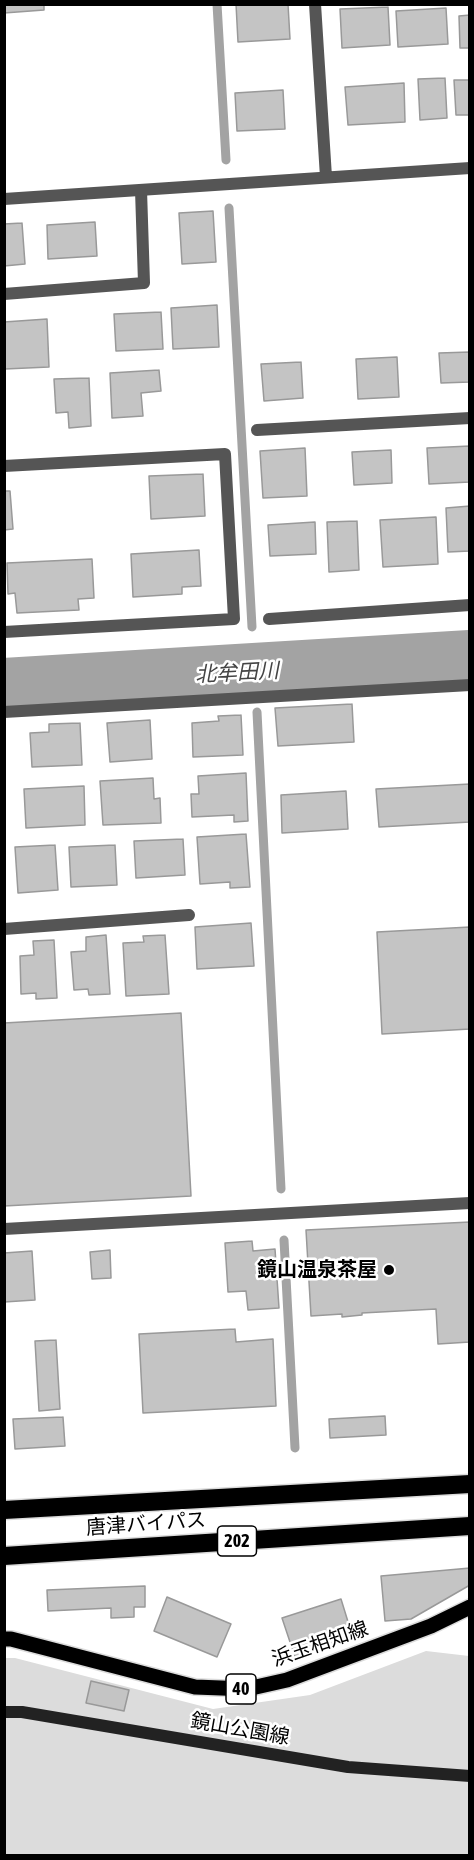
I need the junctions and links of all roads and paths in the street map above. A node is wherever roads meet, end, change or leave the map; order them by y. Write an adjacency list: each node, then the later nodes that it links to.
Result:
1 (315, 4): 3 (street)
2 (470, 168): 3 (street)
3 (326, 177): 4 (street)
4 (141, 190): 5 (street); 6 (street)
5 (4, 199)
6 (4, 294)
7 (470, 418): 8 (street)
8 (257, 430)
9 (4, 466): 12 (street)
10 (470, 605): 11 (street)
11 (269, 619)
12 (4, 632)
13 (470, 685): 14 (street)
14 (4, 712)
15 (189, 915): 16 (street)
16 (4, 929)
17 (470, 1203): 18 (street)
18 (4, 1229)
19 (470, 1484): 20 (highway, 唐津バイパス / 202)
20 (4, 1509)
21 (470, 1526): 22 (highway, 唐津バイパス / 202)
22 (4, 1556)
23 (470, 1607): 24 (main road, 浜玉相知線 / 40)
24 (4, 1639)
25 (4, 1712): 26 (main road, 鏡山公園線)
26 (470, 1776)

